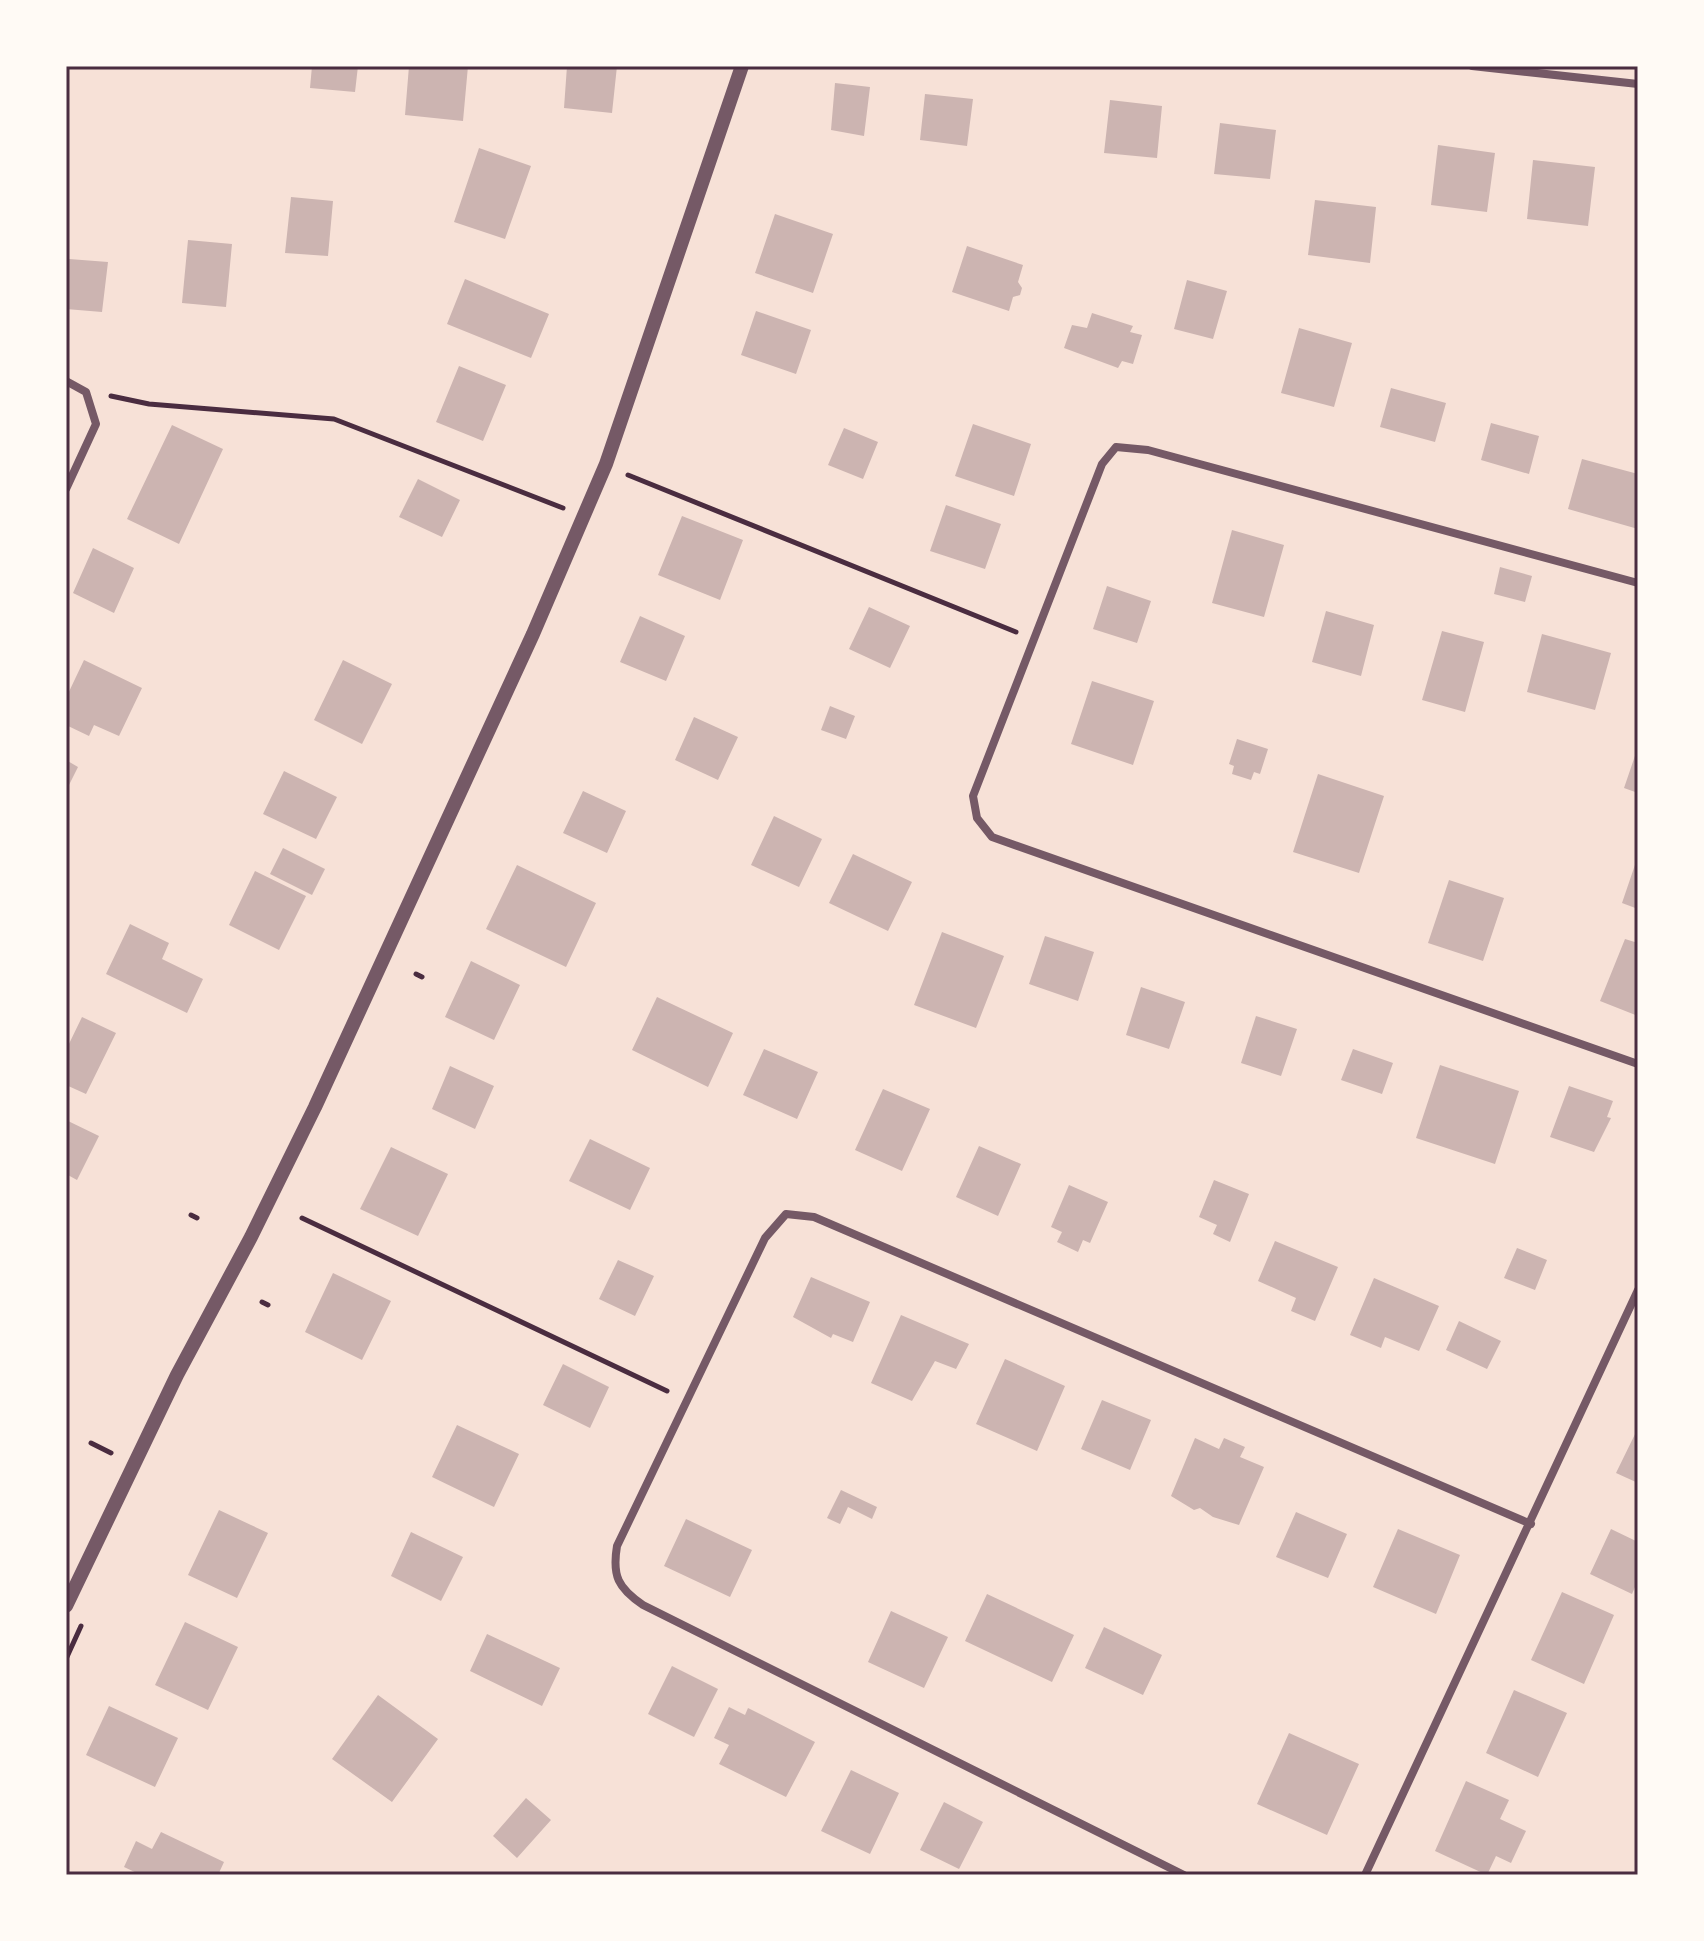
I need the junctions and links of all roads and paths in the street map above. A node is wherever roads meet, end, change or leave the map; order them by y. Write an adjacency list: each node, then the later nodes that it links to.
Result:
1 (742, 66): 6 (street)
2 (1472, 66): 3 (street)
3 (1638, 84)
4 (66, 381): 5 (street)
5 (86, 392): 7 (street); 8 (path)
6 (606, 464): 10 (path); 16 (street)
7 (66, 489)
8 (532, 496)
9 (1638, 583): 10 (street)
10 (1034, 639): 11 (street)
11 (1638, 1064)
12 (302, 1218): 14 (path)
13 (1638, 1290): 15 (street)
14 (686, 1399): 15 (street); 17 (street)
15 (1531, 1524): 18 (street)
16 (66, 1606)
17 (1184, 1875)
18 (1365, 1875)

